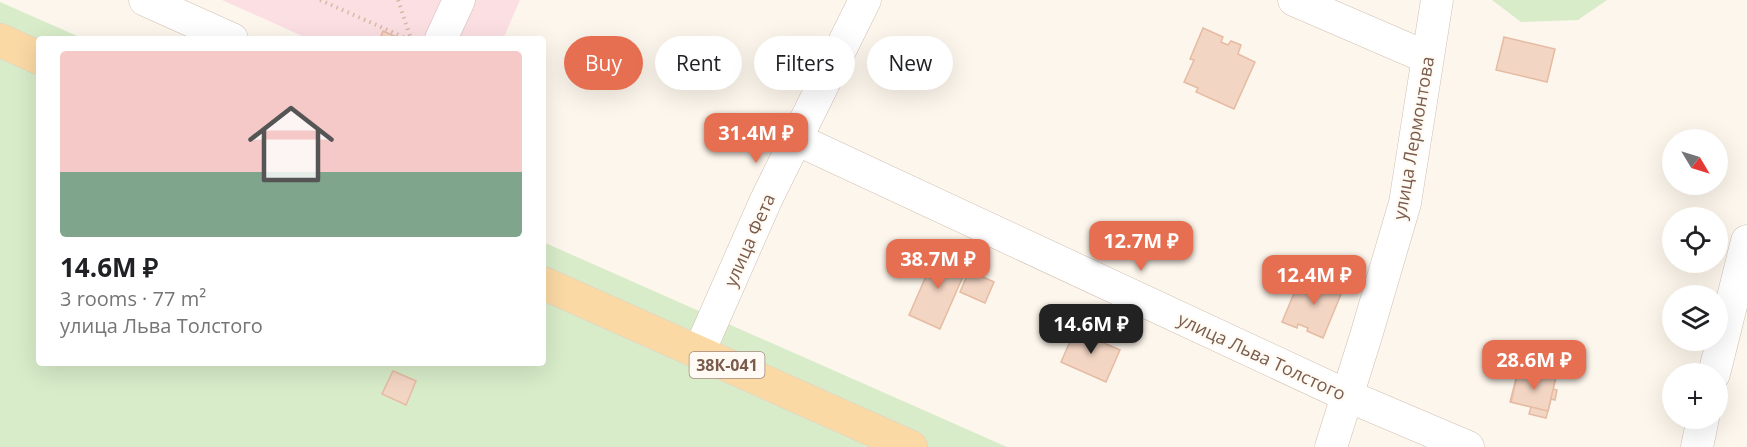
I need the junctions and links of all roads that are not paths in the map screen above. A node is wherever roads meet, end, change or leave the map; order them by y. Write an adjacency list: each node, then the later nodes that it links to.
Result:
1 (145, 0): 6 (street)
2 (459, 0): 7 (street)
3 (865, 0): 11 (street, улица Фета)
4 (1294, 0): 10 (street)
5 (1437, 0): 10 (street, улица Лермонтова)
6 (225, 36)
7 (442, 36)
8 (0, 40): 9 (main road)
9 (36, 57)
10 (1426, 57): 16 (street, улица Лермонтова)
11 (796, 139): 14 (street, улица Фета); 16 (street, улица Льва Толстого)
12 (1747, 241): 15 (street)
13 (546, 284): 14 (main road, 38К-041)
14 (699, 352): 18 (main road, 38К-041)
15 (1717, 363)
16 (1348, 396): 19 (street, улица Лермонтова); 20 (street, улица Льва Толстого)
17 (1701, 429): 21 (street)
18 (911, 447)
19 (1331, 447)
20 (1468, 447)
21 (1696, 447)

